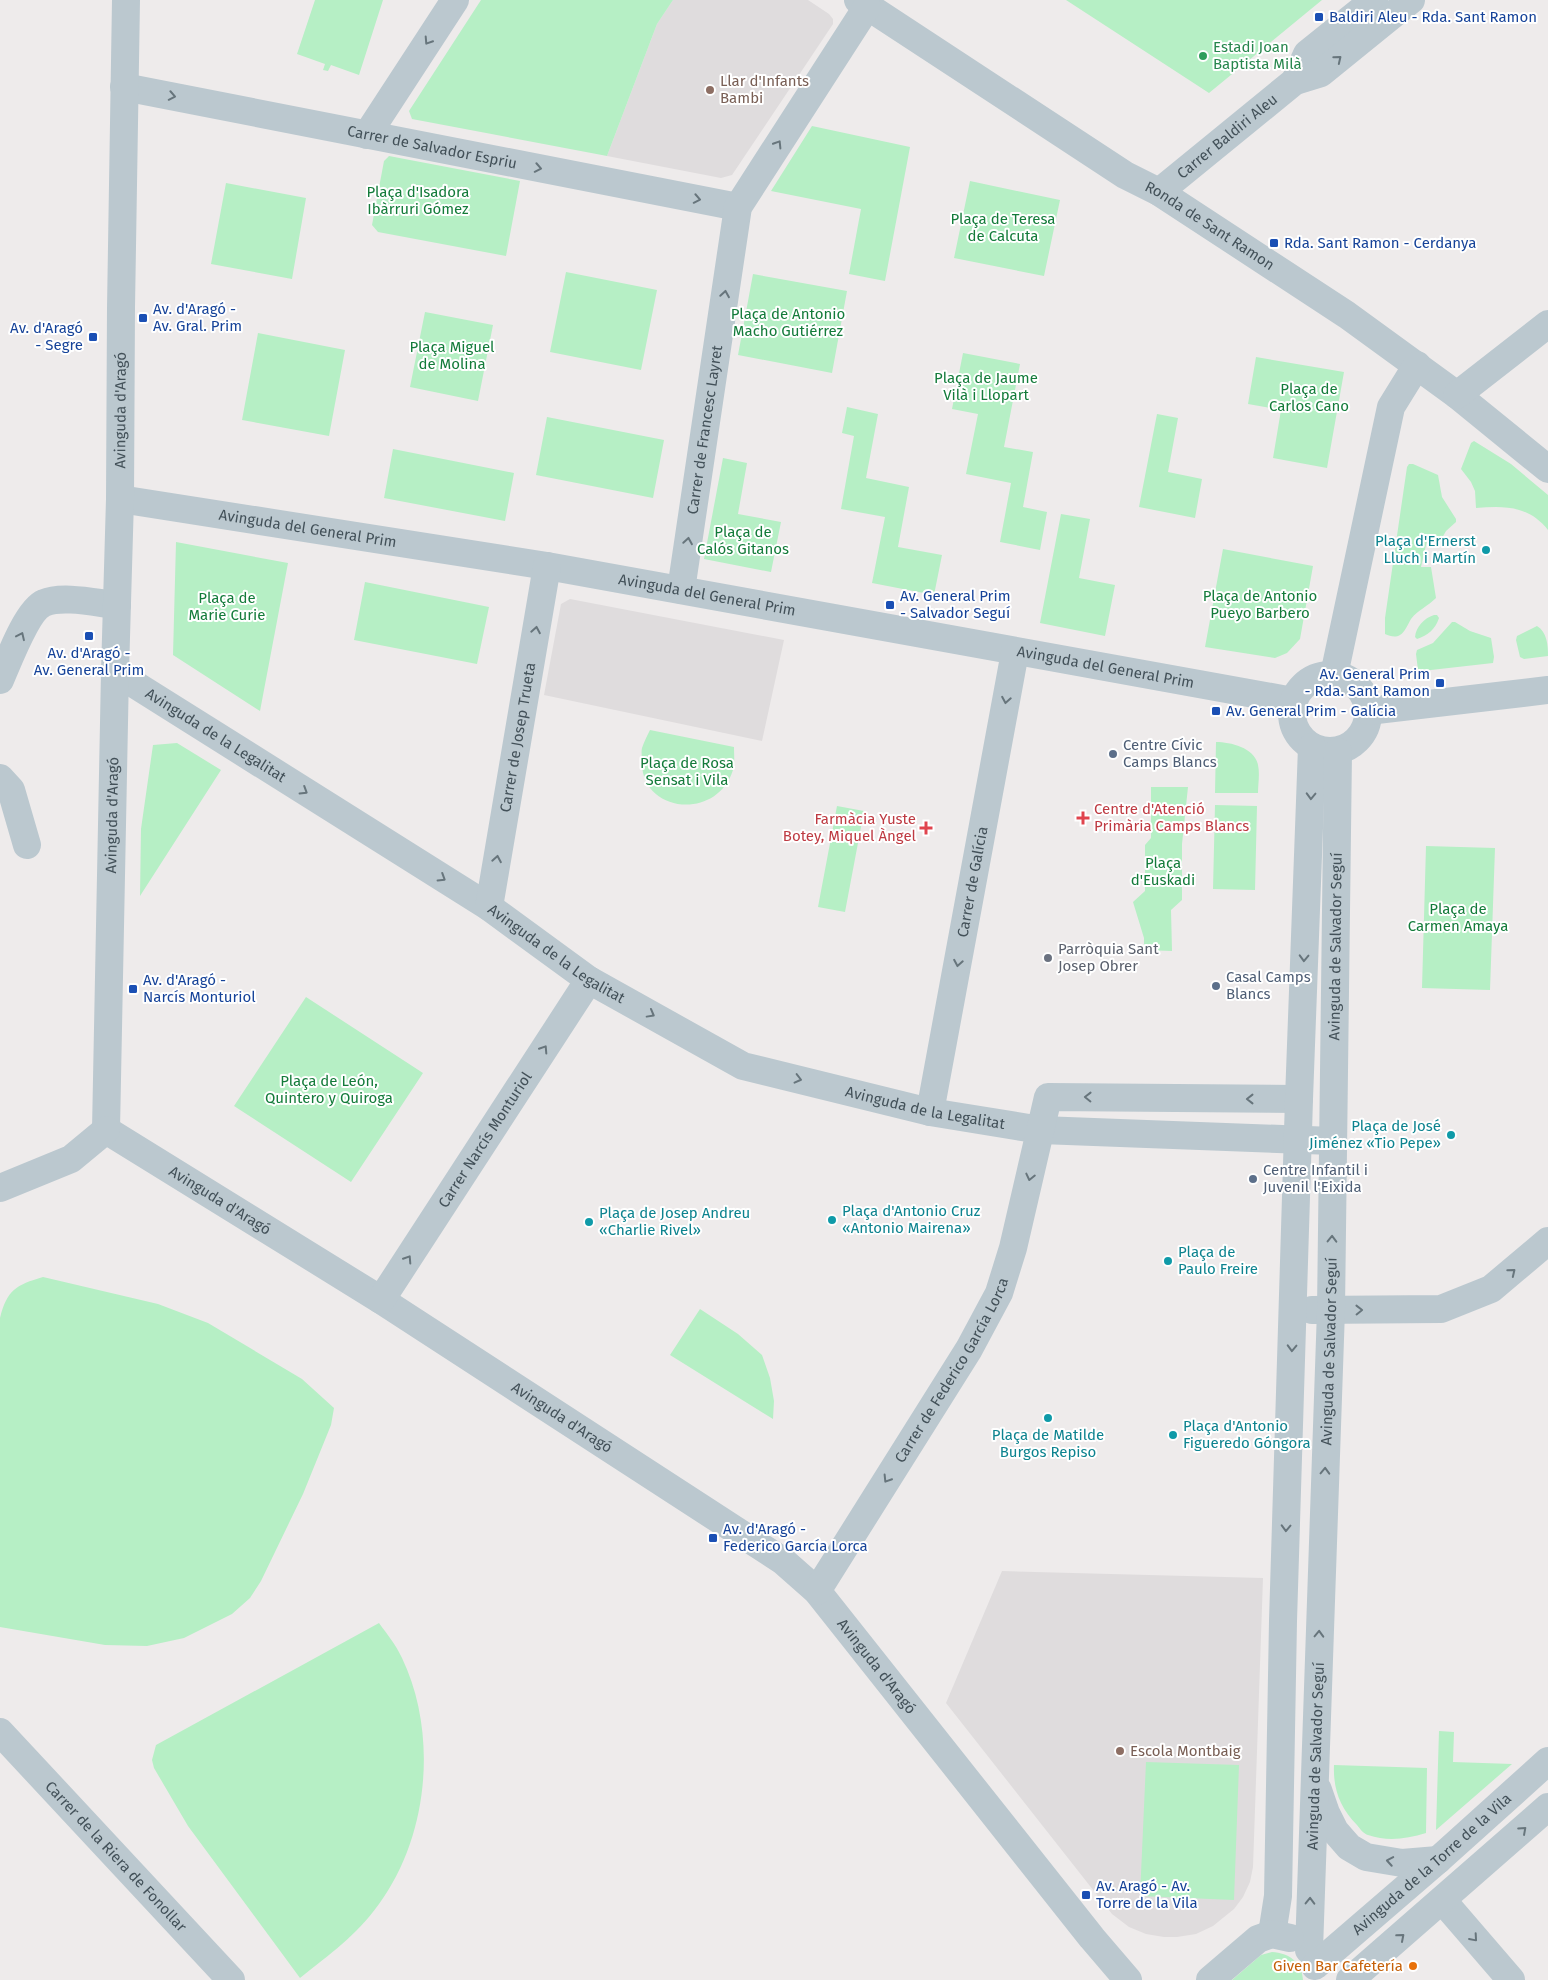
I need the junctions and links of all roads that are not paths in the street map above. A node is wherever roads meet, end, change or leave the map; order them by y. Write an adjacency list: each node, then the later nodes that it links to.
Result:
1 (115, 0): 8 (street, Avinguda d'Aragó)
2 (126, 0): 8 (street, Avinguda d'Aragó)
3 (138, 0): 8 (street, Avinguda d'Aragó)
4 (455, 0): 11 (street, one-way to 11)
5 (1374, 0): 9 (street, Carrer Baldiri Aleu)
6 (1412, 0): 9 (street, Carrer Baldiri Aleu, one-way to 6)
7 (862, 3): 12 (street, Ronda de Sant Ramon); 13 (street, Carrer de Francesc Layret, one-way to 7)
8 (125, 53): 10 (street, Avinguda d'Aragó)
9 (1295, 81): 12 (street, Carrer Baldiri Aleu)
10 (124, 87): 11 (street, Carrer de Salvador Espriu, one-way to 11); 18 (street, Avinguda d'Aragó)
11 (367, 134): 13 (street, Carrer de Salvador Espriu, one-way to 13)
12 (1159, 192): 15 (street, Ronda de Sant Ramon)
13 (738, 207): 20 (street, Carrer de Francesc Layret, one-way to 13)
14 (1548, 324): 16 (street)
15 (1417, 365): 16 (street, Ronda de Sant Ramon); 24 (street)
16 (1457, 395): 17 (street, Ronda de Sant Ramon)
17 (1548, 469)
18 (120, 499): 19 (street, Avinguda del General Prim); 21 (street, Avinguda d'Aragó)
19 (547, 566): 20 (street, Avinguda del General Prim); 32 (street, Carrer de Josep Trueta, one-way to 19)
20 (680, 590): 22 (street, Avinguda del General Prim)
21 (117, 605): 23 (street, Avinguda d'Aragó); 25 (street, one-way to 21)
22 (1015, 652): 27 (street, Avinguda del General Prim); 35 (street, Carrer de Galícia, one-way to 35)
23 (115, 672): 32 (street, Avinguda de la Legalitat, one-way to 32); 36 (street, Avinguda d'Aragó)
24 (1334, 675): 27 (street); 28 (street)
25 (0, 680)
26 (1548, 690): 28 (street)
27 (1293, 701): 29 (street)
28 (1368, 711): 29 (street)
29 (1325, 749): 34 (street, Avinguda de Salvador Seguí, one-way to 34); 39 (street, Avinguda de Salvador Seguí)
30 (0, 778): 31 (street)
31 (27, 845)
32 (489, 907): 33 (street, Avinguda de la Legalitat)
33 (589, 980): 35 (street, Avinguda de la Legalitat, one-way to 35); 42 (street, Carrer Narcís Monturiol, one-way to 33)
34 (1299, 1099): 37 (street, one-way to 37); 38 (street, Avinguda de Salvador Seguí)
35 (930, 1112): 37 (street, Avinguda de la Legalitat)
36 (106, 1130): 40 (street); 42 (street, Avinguda d'Aragó)
37 (1041, 1130): 38 (street, Avinguda de la Legalitat); 45 (street, Carrer de Federico García Lorca, one-way to 45)
38 (1298, 1139): 39 (street, Avinguda de la Legalitat); 43 (street, Avinguda de Salvador Seguí)
39 (1333, 1141): 44 (street, Avinguda de Salvador Seguí, one-way to 39)
40 (0, 1188)
41 (1548, 1241): 44 (street, one-way to 41)
42 (382, 1300): 45 (street, Avinguda d'Aragó)
43 (1293, 1310): 44 (street); 52 (street, Avinguda de Salvador Seguí, one-way to 52)
44 (1331, 1310): 48 (street, Avinguda de Salvador Seguí, one-way to 44)
45 (817, 1591): 55 (street, Avinguda d'Aragó)
46 (0, 1732): 54 (street, Carrer de la Riera de Fonollar)
47 (1548, 1761): 50 (street, Avinguda de la Torre de la Vila)
48 (1314, 1778): 50 (street, one-way to 48); 53 (street, Avinguda de Salvador Seguí, one-way to 48)
49 (1548, 1807): 51 (street, one-way to 49)
50 (1438, 1860): 53 (street, Avinguda de la Torre de la Vila)
51 (1443, 1901): 57 (street, one-way to 51); 58 (street, one-way to 58)
52 (1272, 1934): 53 (street); 56 (street)
53 (1313, 1965)
54 (232, 1980)
55 (1128, 1980)
56 (1210, 1980)
57 (1350, 1980)
58 (1511, 1980)

